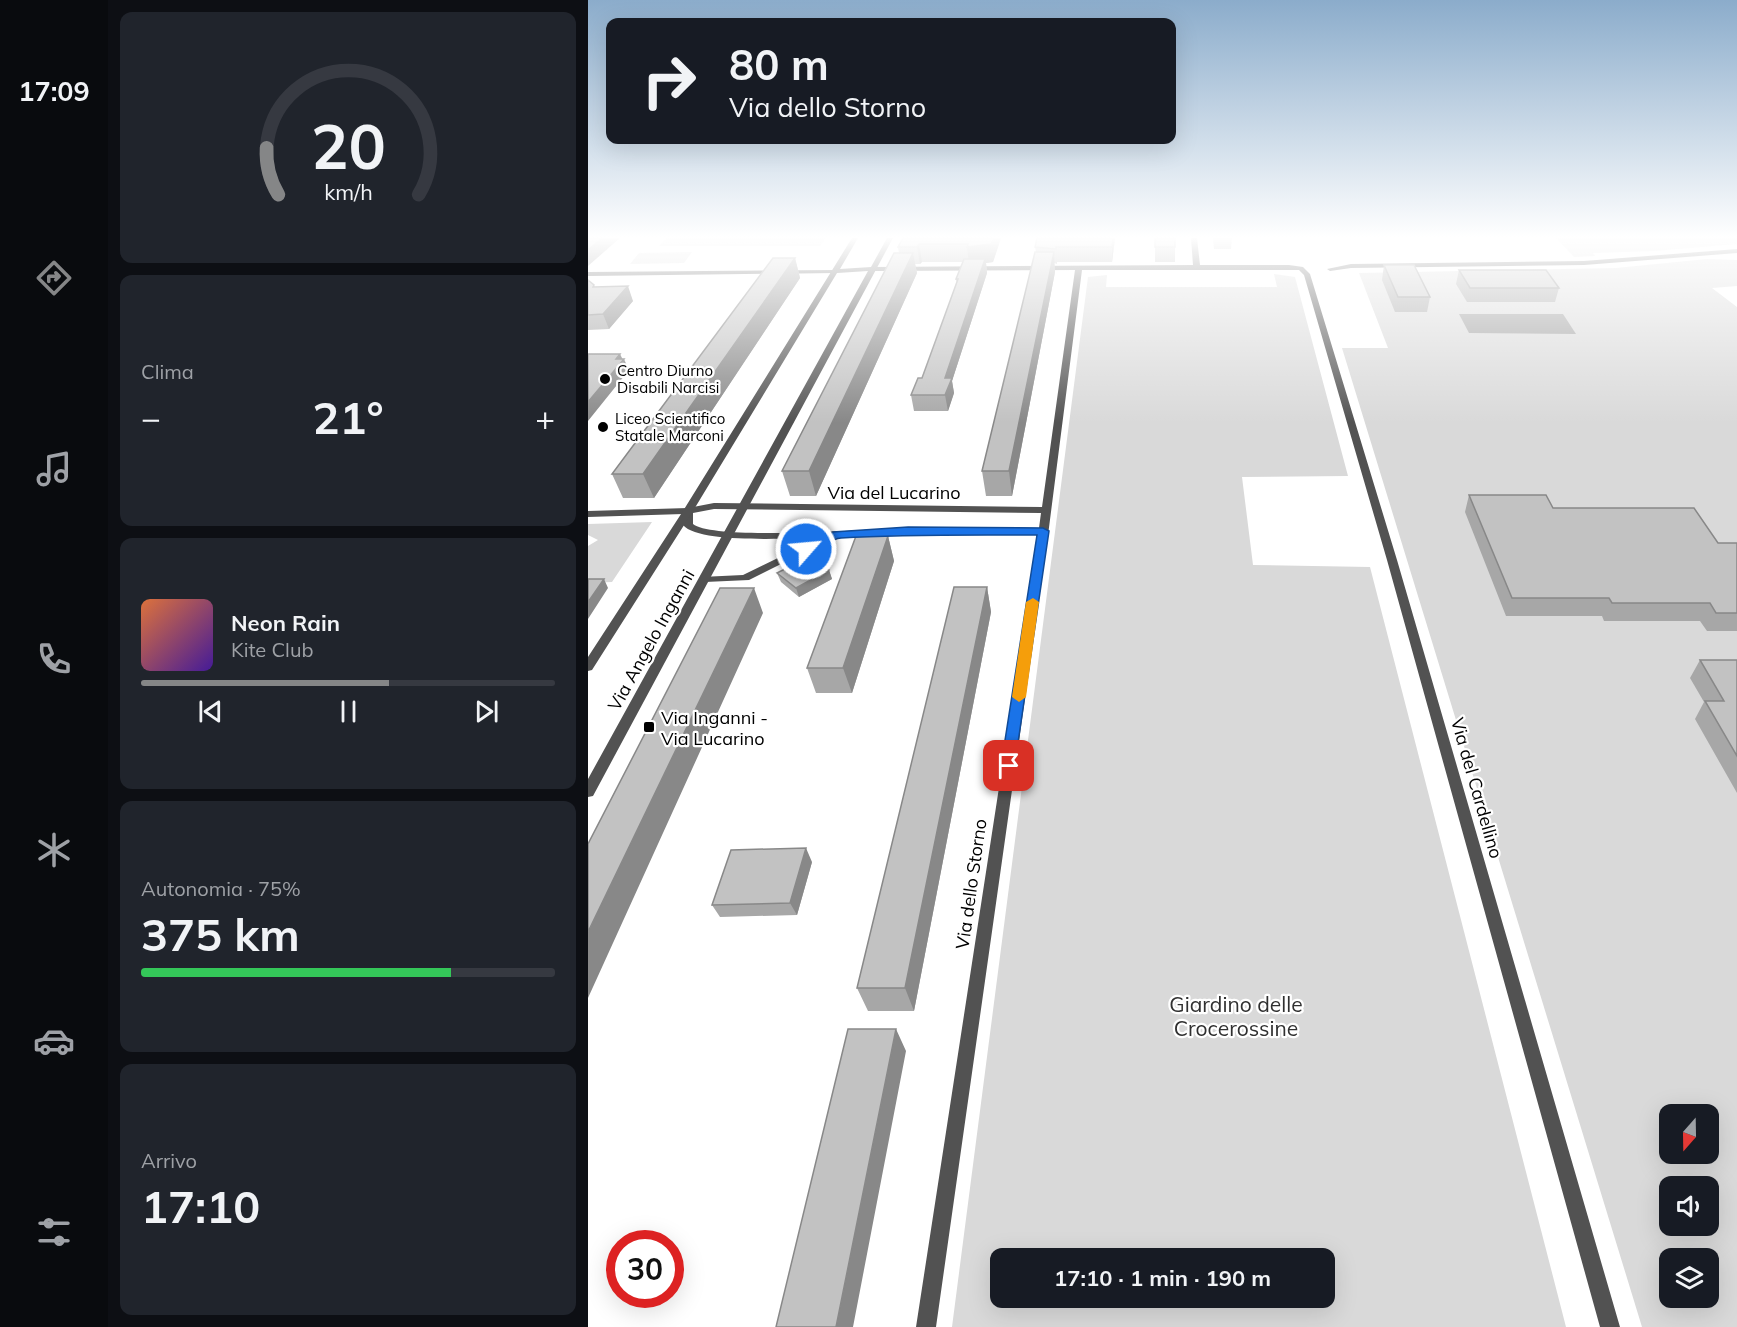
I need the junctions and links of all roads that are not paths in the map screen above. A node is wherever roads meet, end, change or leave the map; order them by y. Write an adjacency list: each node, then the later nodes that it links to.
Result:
1 (817, 300): 7 (street, Via Angelo Inganni)
2 (856, 300): 5 (street, Via Angelo Inganni)
3 (1075, 300): 6 (street, Via dello Storno)
4 (1315, 300): 16 (street, Via del Cardellino)
5 (742, 508): 6 (street, Via del Lucarino); 7 (street); 10 (street, Via Angelo Inganni)
6 (1046, 510): 9 (street, Via dello Storno)
7 (688, 511): 8 (street); 10 (street); 13 (street, Via Angelo Inganni)
8 (588, 514)
9 (1043, 531): 11 (street); 15 (street, Via dello Storno)
10 (728, 535): 11 (street); 12 (street, Via Angelo Inganni)
11 (833, 535): 12 (street)
12 (705, 579): 14 (street, Via Angelo Inganni)
13 (588, 668)
14 (588, 792)
15 (926, 1327)
16 (1610, 1327)

